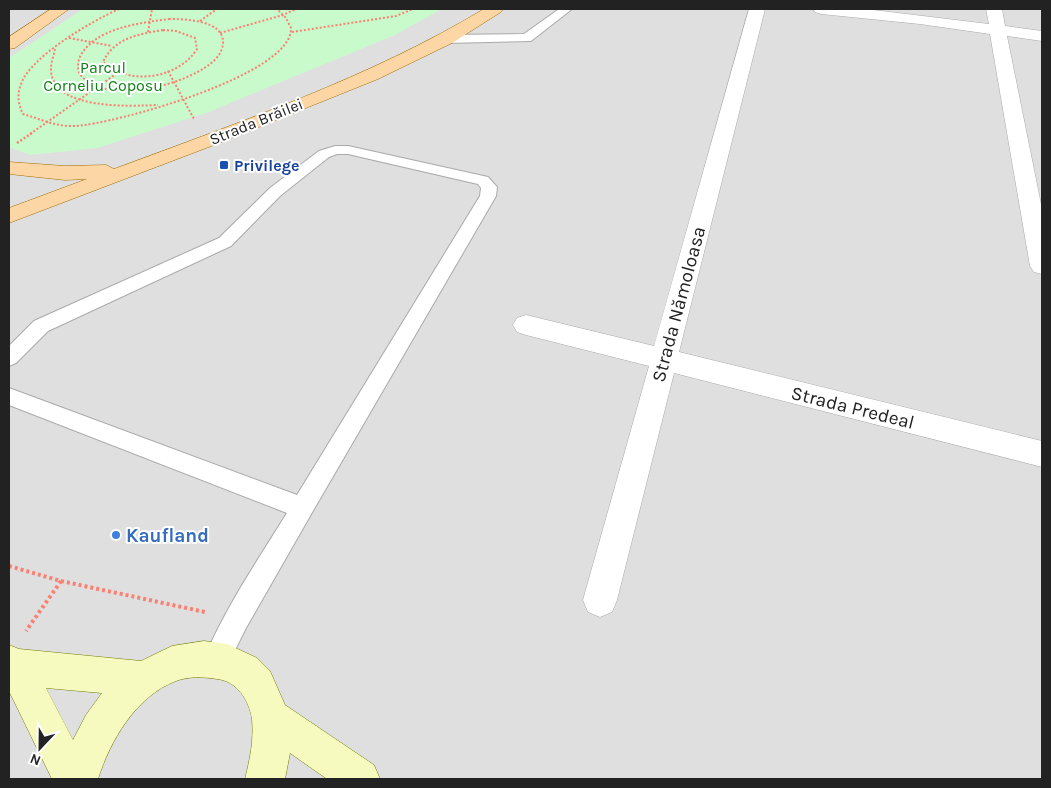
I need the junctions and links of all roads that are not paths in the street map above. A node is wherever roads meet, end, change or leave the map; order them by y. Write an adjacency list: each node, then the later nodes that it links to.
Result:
1 (61, 9): 10 (main road)
2 (495, 9): 9 (main road, Strada Brăilei)
3 (566, 9): 9 (lane)
4 (757, 9): 17 (street, Strada Nămoloasa)
5 (822, 9): 7 (street)
6 (994, 9): 7 (street)
7 (998, 29): 8 (street); 14 (street)
8 (1042, 36)
9 (446, 38): 12 (main road, Strada Brăilei)
10 (9, 44)
11 (9, 168): 12 (main road)
12 (127, 171): 13 (main road, Strada Brăilei)
13 (9, 216)
14 (1042, 266)
15 (526, 325): 17 (street, Strada Predeal)
16 (9, 358): 20 (lane)
17 (663, 360): 19 (street, Strada Predeal); 21 (street, Strada Nămoloasa)
18 (9, 396): 20 (lane)
19 (1042, 454)
20 (302, 508): 23 (lane)
21 (600, 600)
22 (16, 654): 24 (main road); 26 (main road)
23 (217, 659): 24 (main road); 25 (main road)
24 (144, 679): 27 (main road)
25 (272, 718): 28 (main road); 29 (main road)
26 (73, 779)
27 (78, 779)
28 (265, 779)
29 (360, 779)

